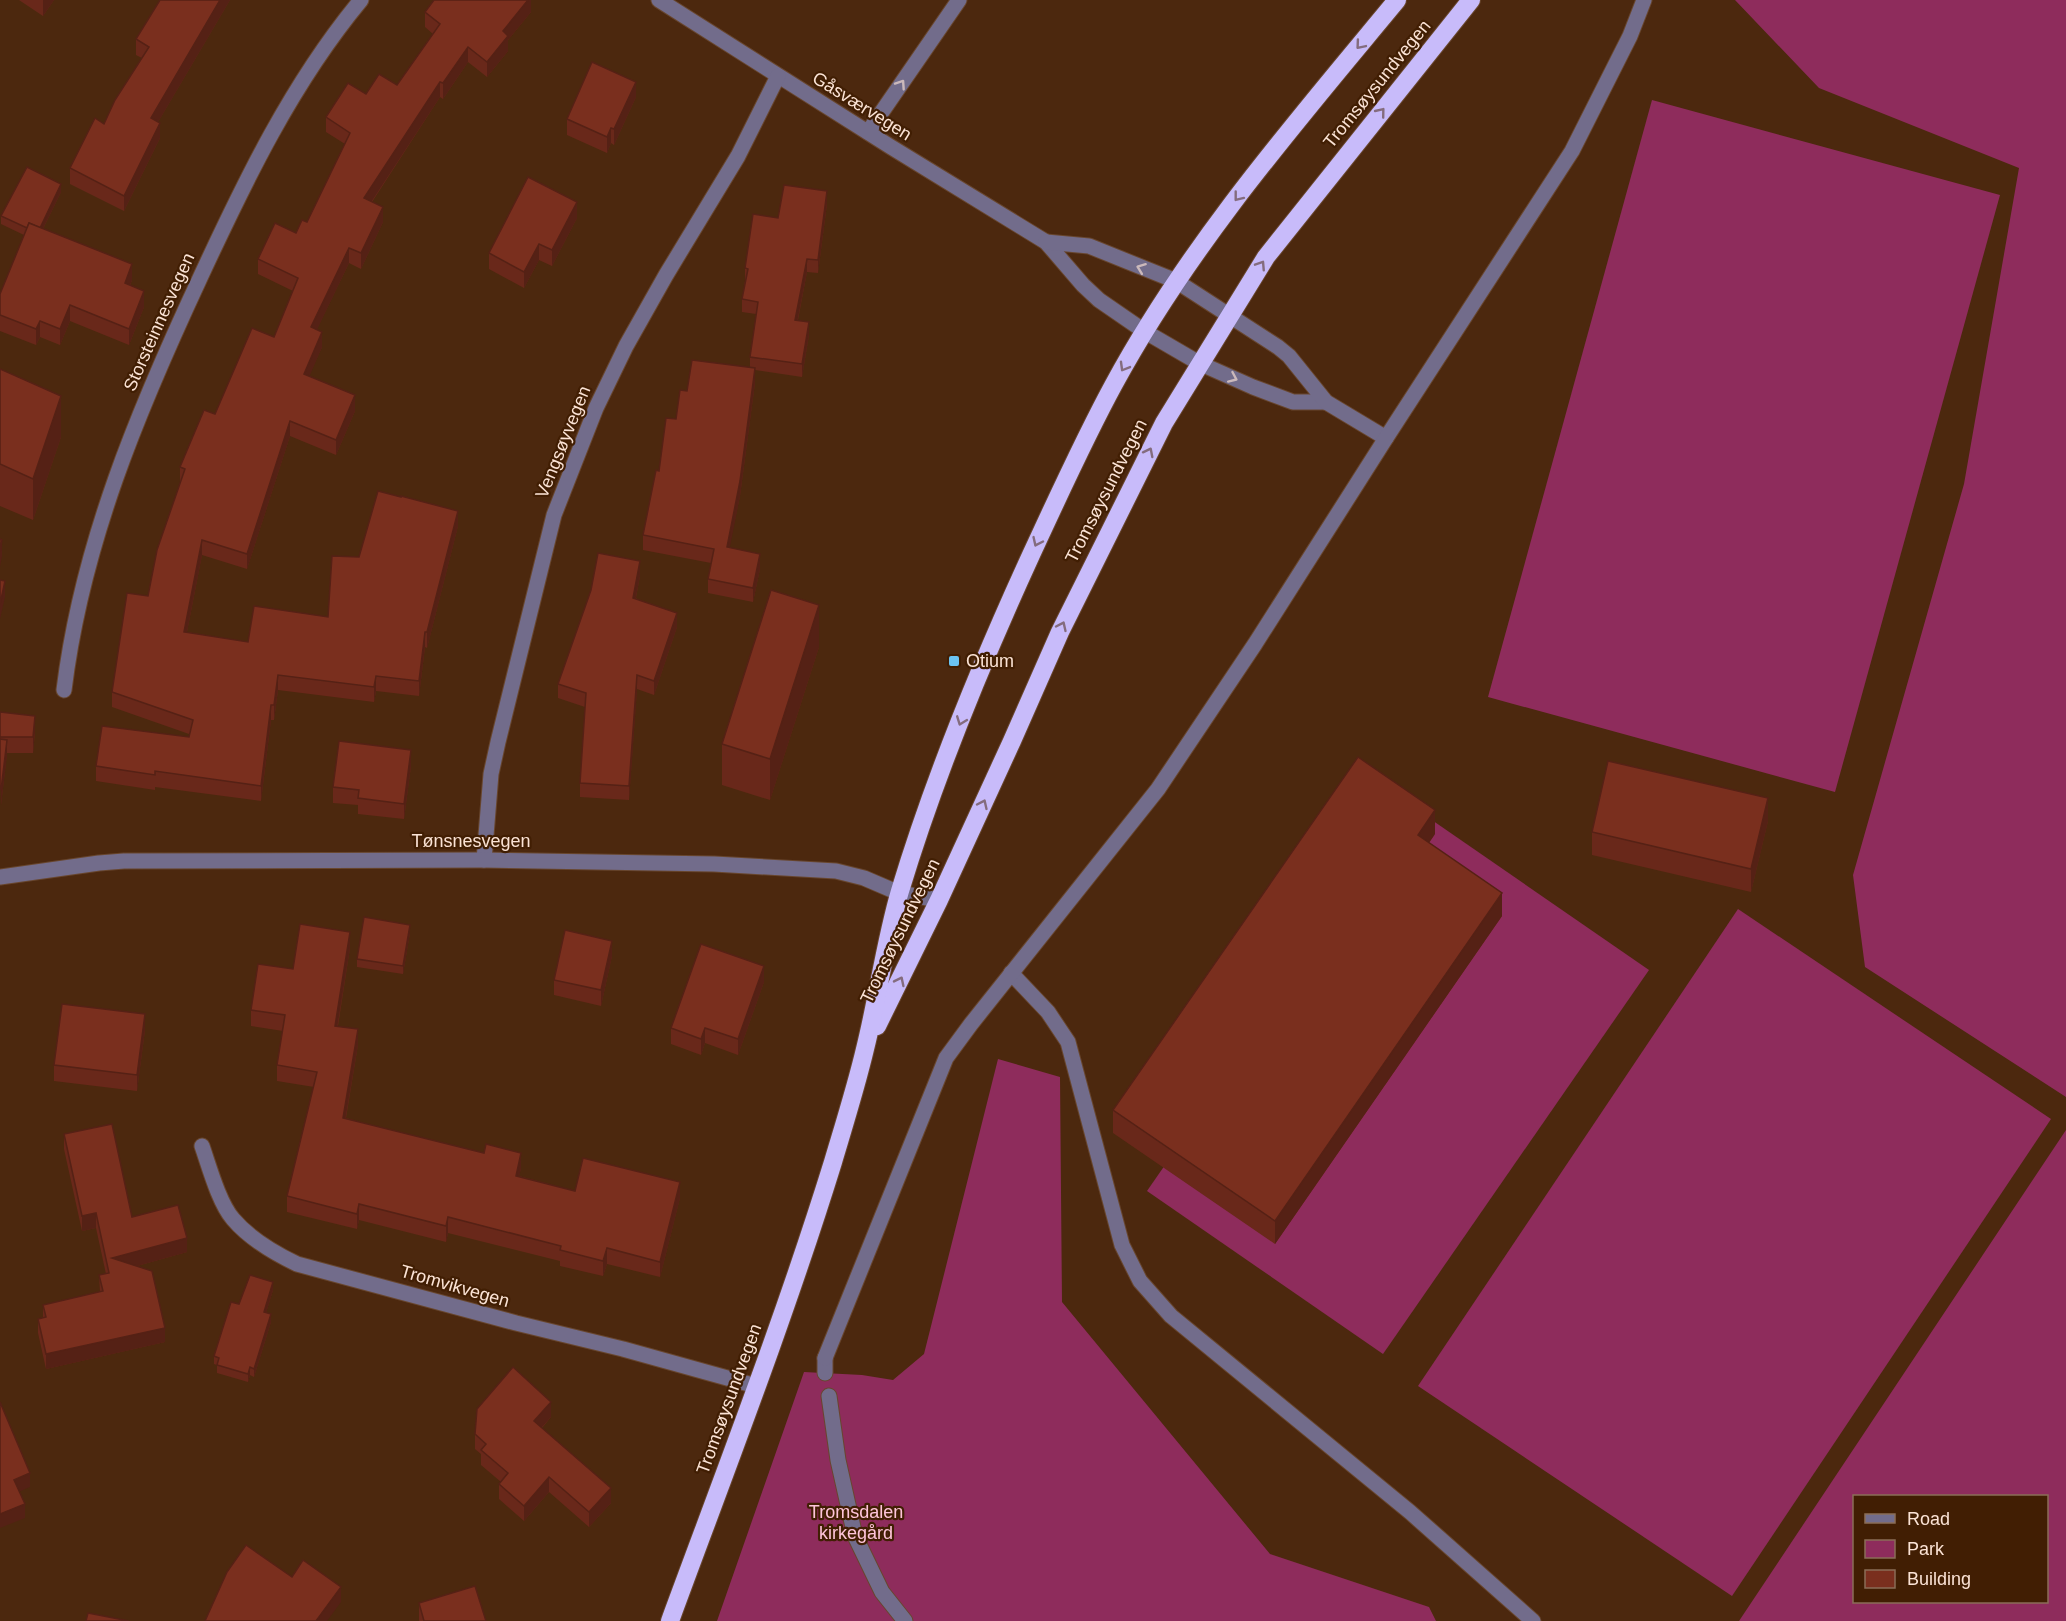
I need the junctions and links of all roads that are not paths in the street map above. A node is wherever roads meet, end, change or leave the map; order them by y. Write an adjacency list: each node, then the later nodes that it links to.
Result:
1 (361, 0): 16 (street, Storsteinnesvegen)
2 (659, 0): 7 (street, Gåsværvegen)
3 (959, 0): 8 (street, one-way to 3)
4 (1397, 0): 10 (highway, Tromsøysundvegen, one-way to 10)
5 (1471, 0): 11 (highway, Tromsøysundvegen, one-way to 5)
6 (1644, 0): 15 (street)
7 (778, 76): 8 (street, Gåsværvegen); 17 (street, Vengsøyvegen)
8 (868, 132): 9 (street, Gåsværvegen)
9 (1046, 242): 10 (street, Gåsværvegen, one-way to 9); 12 (street, Gåsværvegen)
10 (1176, 281): 11 (street, Gåsværvegen); 12 (highway, Tromsøysundvegen)
11 (1229, 314): 13 (highway, Tromsøysundvegen); 14 (street, Gåsværvegen)
12 (1144, 331): 13 (street, Gåsværvegen); 19 (highway, Tromsøysundvegen, one-way to 19)
13 (1199, 363): 14 (street, Gåsværvegen, one-way to 14); 20 (highway, Tromsøysundvegen, one-way to 13)
14 (1326, 402): 15 (street)
15 (1386, 438): 21 (street)
16 (64, 690)
17 (484, 860): 18 (street, Tønsnesvegen); 19 (street, Tønsnesvegen)
18 (0, 877)
19 (899, 893): 20 (street, Tønsnesvegen); 22 (highway, Tromsøysundvegen)
20 (939, 900): 22 (highway, Tromsøysundvegen, one-way to 20)
21 (1011, 973): 24 (street); 29 (street)
22 (865, 1052): 25 (highway, Tromsøysundvegen)
23 (202, 1146): 25 (street, Tromvikvegen)
24 (825, 1365)
25 (756, 1386): 27 (highway, Tromsøysundvegen)
26 (829, 1395): 28 (street)
27 (670, 1621)
28 (905, 1621)
29 (1533, 1621)

